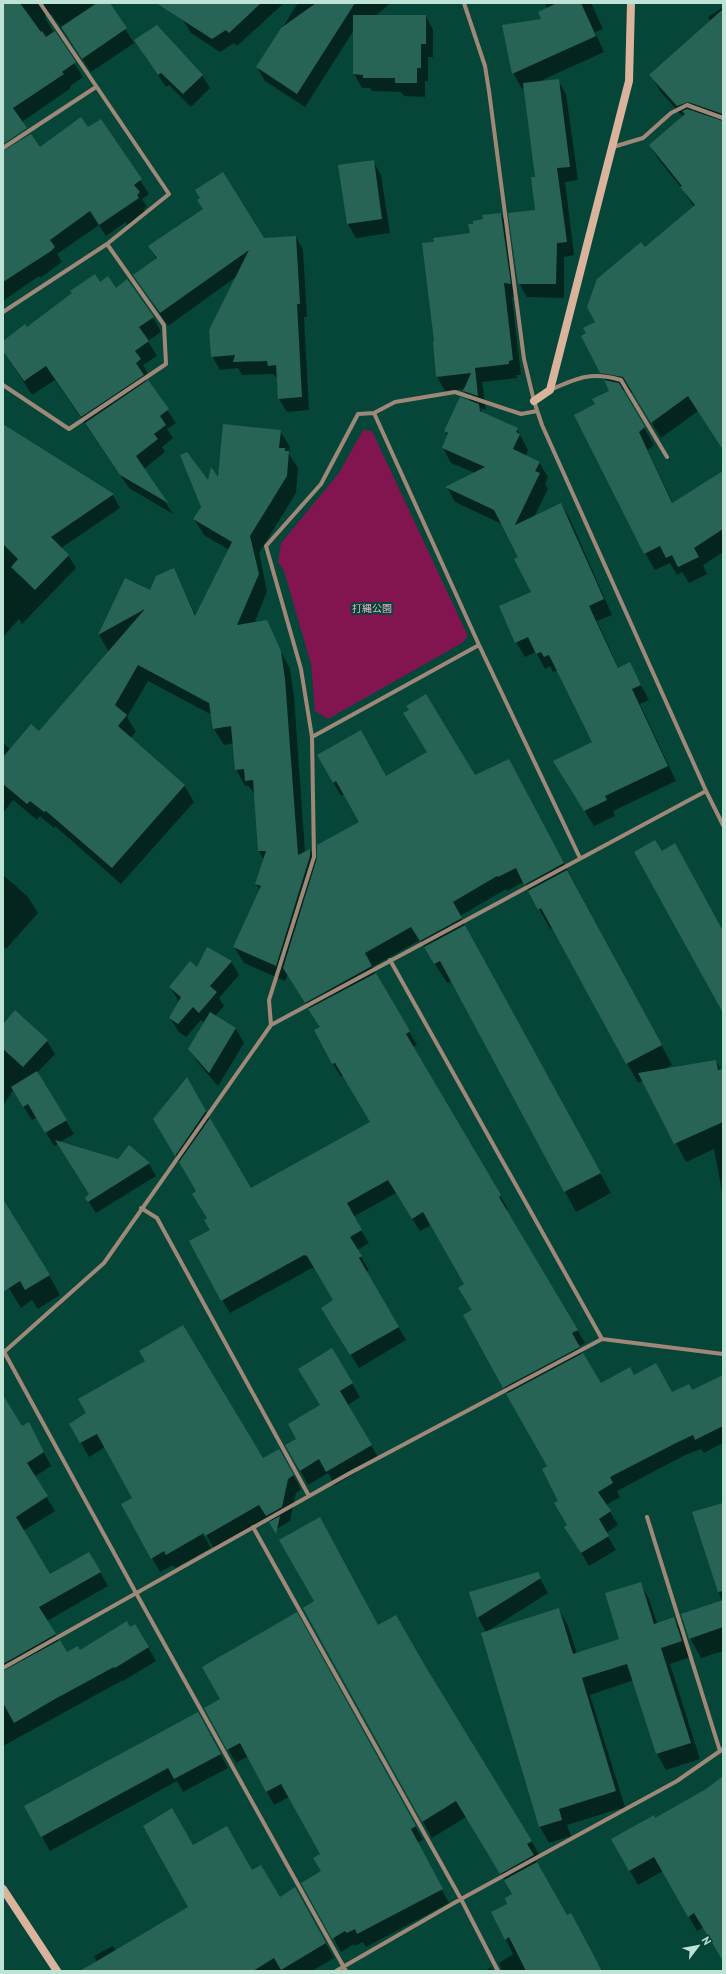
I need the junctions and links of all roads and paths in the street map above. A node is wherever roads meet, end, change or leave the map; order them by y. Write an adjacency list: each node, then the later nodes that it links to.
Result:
1 (40, 3): 4 (street)
2 (464, 3): 12 (street)
3 (631, 3): 7 (street)
4 (96, 87): 6 (street); 8 (street)
5 (723, 118): 7 (street)
6 (3, 148)
7 (612, 148): 11 (street)
8 (107, 244): 9 (street); 10 (street)
9 (3, 312)
10 (3, 385)
11 (550, 390): 12 (street); 15 (street)
12 (534, 401): 13 (street)
13 (537, 411): 14 (street); 18 (street)
14 (374, 413): 16 (street); 17 (street)
15 (667, 457)
16 (479, 645): 17 (street); 20 (street)
17 (312, 737): 22 (street)
18 (706, 791): 19 (street); 20 (street)
19 (723, 825)
20 (580, 858): 21 (street)
21 (390, 960): 22 (street); 24 (street)
22 (271, 1025): 23 (street)
23 (141, 1208): 25 (street); 27 (street)
24 (602, 1339): 26 (street); 27 (street)
25 (4, 1351): 30 (street)
26 (723, 1354)
27 (309, 1496): 29 (street)
28 (647, 1517): 32 (street)
29 (253, 1527): 30 (street); 34 (street)
30 (136, 1593): 31 (street); 35 (street)
31 (3, 1668)
32 (721, 1750): 34 (street)
33 (3, 1890): 36 (street)
34 (461, 1899): 35 (street); 38 (street)
35 (344, 1969): 37 (street)
36 (57, 1971)
37 (336, 1971)
38 (498, 1971)

